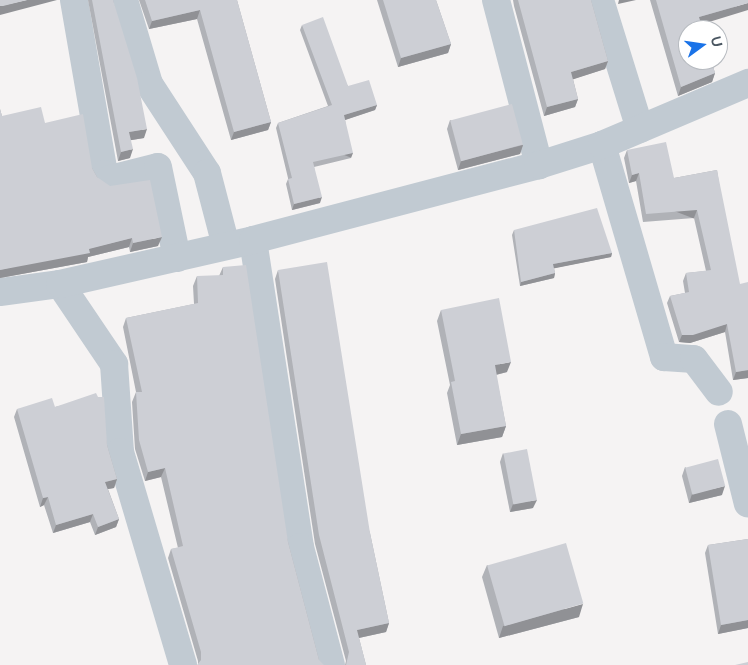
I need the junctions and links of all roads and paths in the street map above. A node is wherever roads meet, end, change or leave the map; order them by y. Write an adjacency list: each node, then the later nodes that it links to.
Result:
1 (74, 0): 11 (street)
2 (124, 0): 10 (street)
3 (496, 0): 8 (street)
4 (600, 0): 6 (street)
5 (748, 83): 6 (street)
6 (640, 129): 7 (street)
7 (602, 145): 8 (street); 14 (street)
8 (539, 164): 9 (street)
9 (253, 240): 10 (street); 18 (street)
10 (226, 246): 11 (street)
11 (177, 258): 12 (street)
12 (60, 284): 13 (street); 17 (street)
13 (0, 292)
14 (719, 392)
15 (728, 424): 16 (street)
16 (748, 504)
17 (183, 665)
18 (330, 665)

